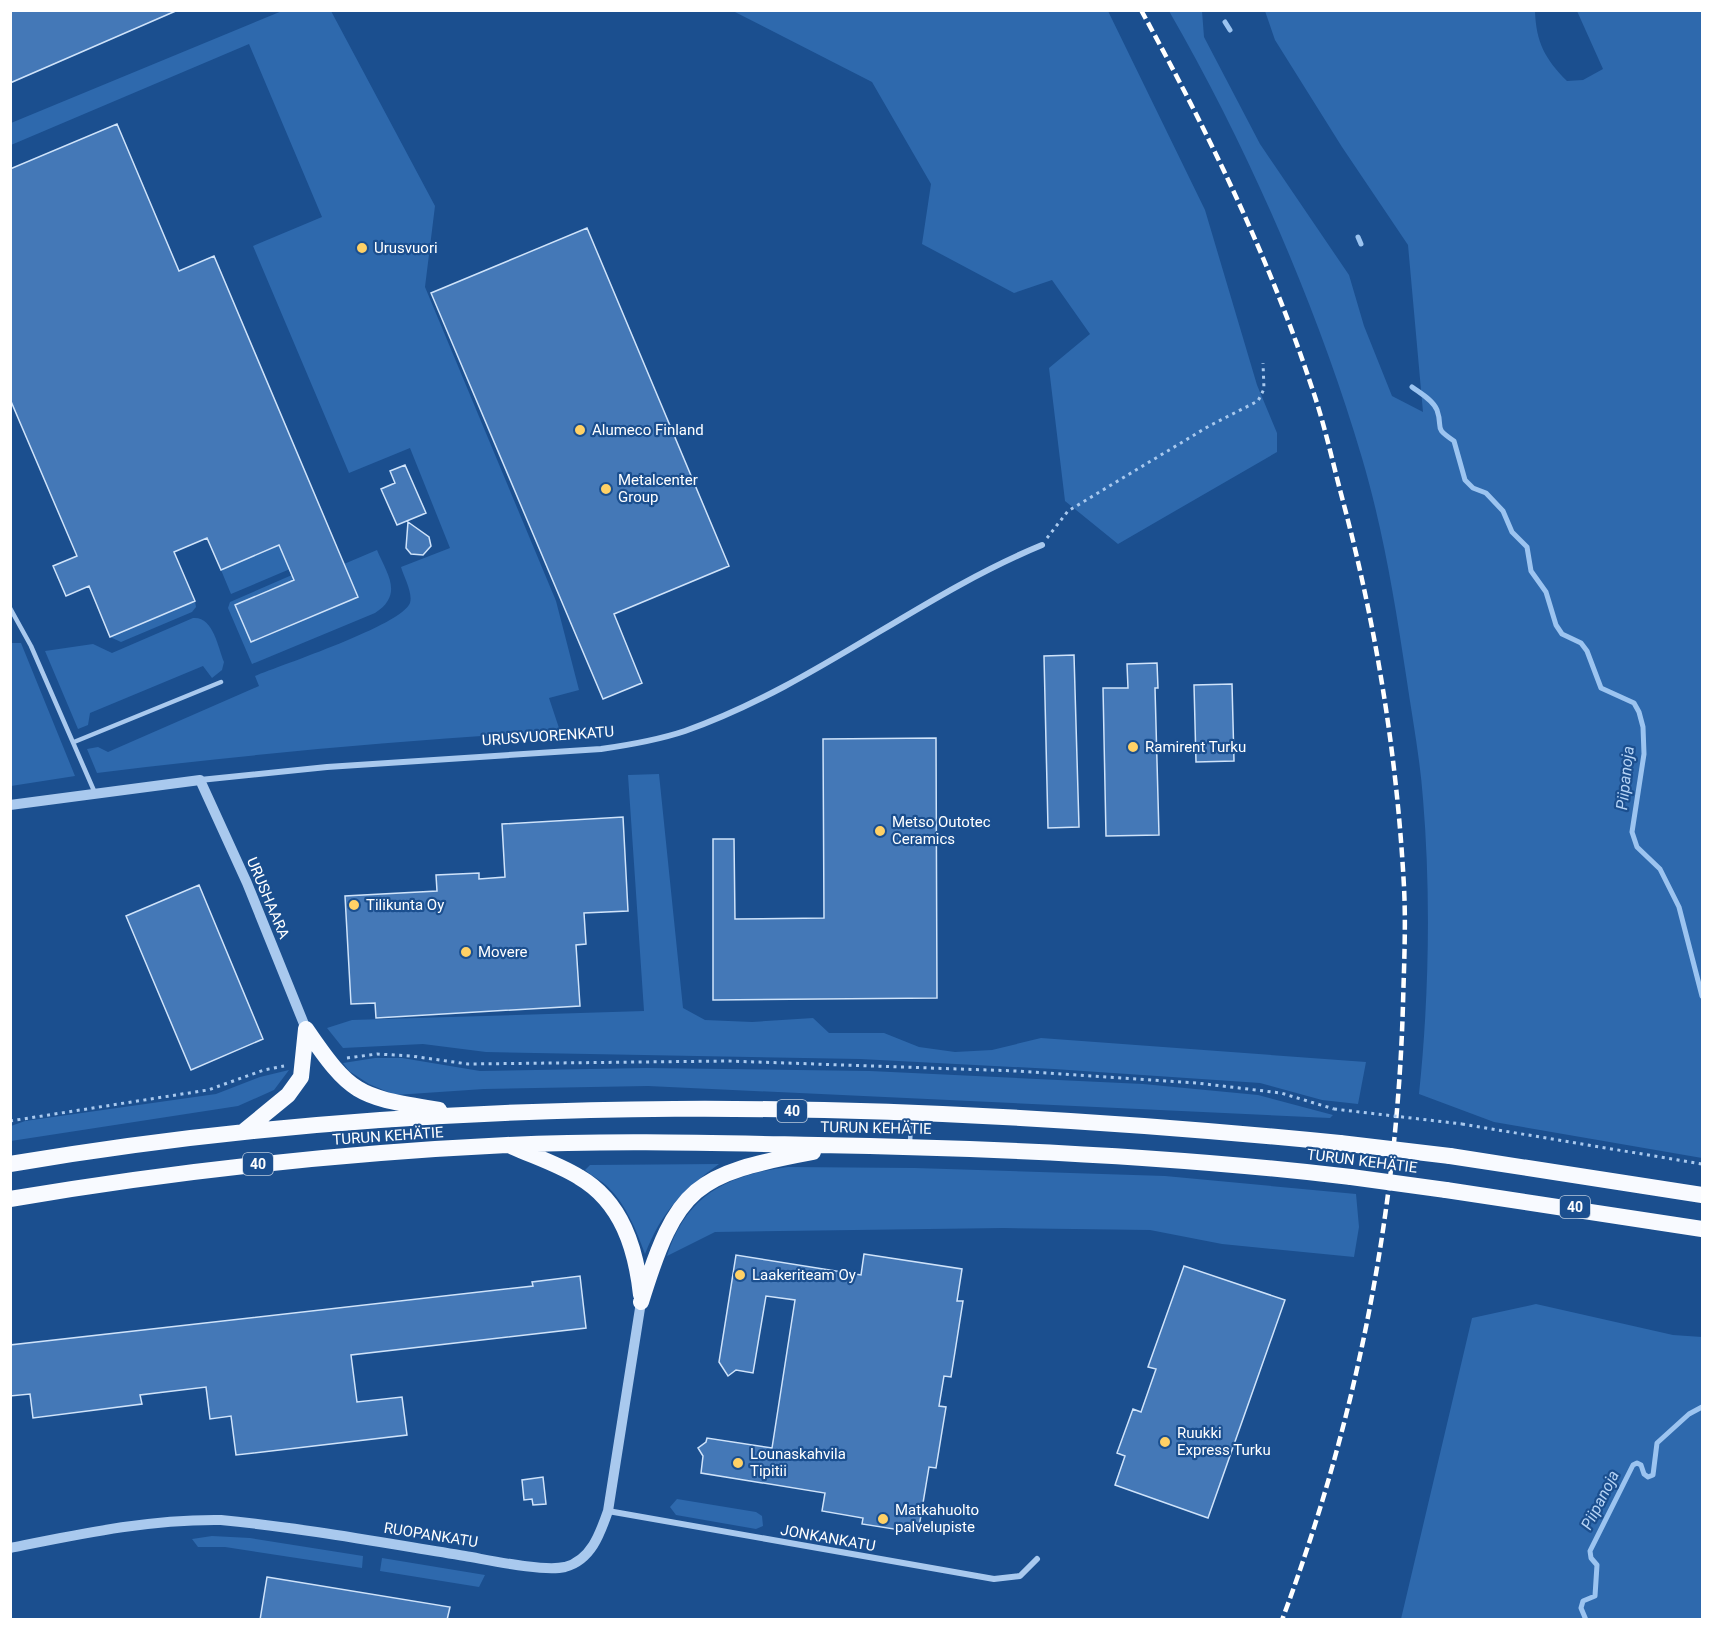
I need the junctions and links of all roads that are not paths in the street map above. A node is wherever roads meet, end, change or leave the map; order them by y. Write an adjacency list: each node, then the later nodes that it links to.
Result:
1 (1042, 545): 5 (street, URUSVUORENKATU)
2 (10, 608): 4 (lane)
3 (221, 682): 4 (lane)
4 (74, 742): 6 (lane)
5 (200, 780): 6 (street, URUSVUORENKATU); 8 (street, URUSHAARA)
6 (95, 792): 7 (street, URUSVUORENKATU)
7 (10, 805)
8 (306, 1029): 9 (highway); 11 (highway)
9 (464, 1114): 10 (highway, TURUN KEHÄTIE / 40); 11 (highway, TURUN KEHÄTIE / 40)
10 (911, 1114): 14 (lane); 16 (highway, TURUN KEHÄTIE / 40, bridge)
11 (243, 1132): 15 (highway, TURUN KEHÄTIE / 40)
12 (507, 1145): 13 (highway, TURUN KEHÄTIE / 40); 17 (highway, TURUN KEHÄTIE / 40); 19 (highway)
13 (851, 1146): 14 (highway, TURUN KEHÄTIE / 40); 19 (highway)
14 (910, 1147): 18 (highway, TURUN KEHÄTIE / 40, bridge)
15 (10, 1164)
16 (1702, 1196)
17 (10, 1199)
18 (1702, 1229)
19 (641, 1302): 20 (street, RUOPANKATU)
20 (608, 1511): 21 (street, RUOPANKATU); 22 (street, JONKANKATU)
21 (10, 1548)
22 (1037, 1559)

